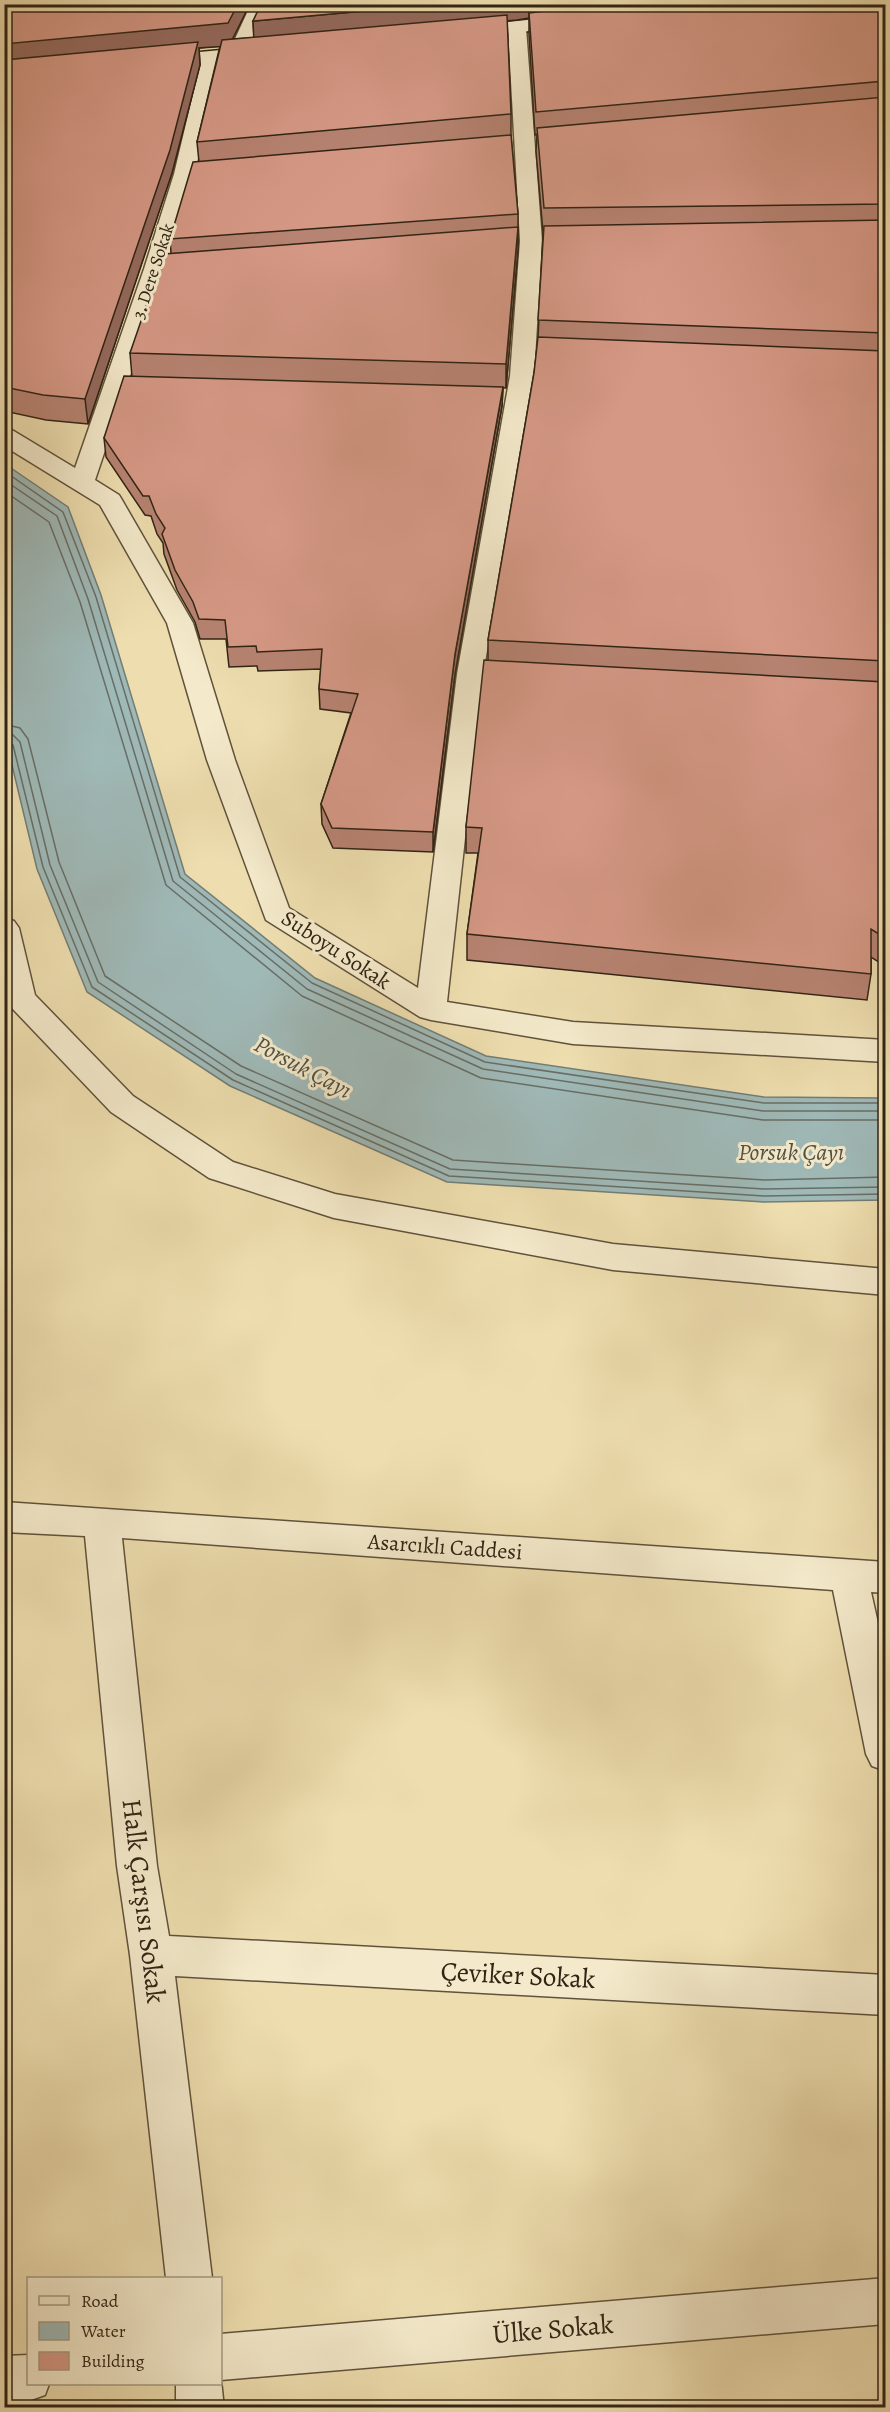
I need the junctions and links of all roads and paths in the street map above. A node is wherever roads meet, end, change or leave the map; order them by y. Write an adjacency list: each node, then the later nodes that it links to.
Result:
1 (261, 4): 6 (street)
2 (597, 18): 3 (street)
3 (517, 28): 4 (street); 18 (street)
4 (447, 34)
5 (285, 50): 6 (street)
6 (238, 54): 7 (street)
7 (212, 57): 8 (street); 10 (street, 3. Dere Sokak)
8 (143, 63)
9 (254, 168): 10 (street)
10 (184, 174): 12 (street, 3. Dere Sokak)
11 (179, 268): 12 (street)
12 (155, 269): 13 (street, 3. Dere Sokak)
13 (115, 386): 14 (street); 16 (street, 3. Dere Sokak)
14 (139, 387)
15 (4, 435): 16 (street, Suboyu Sokak)
16 (82, 482): 18 (street, Suboyu Sokak)
17 (4, 928): 20 (street)
18 (431, 1010): 19 (street, Suboyu Sokak)
19 (885, 1051)
20 (885, 1282)
21 (4, 1517): 22 (street, Asarcıklı Caddesi)
22 (102, 1522): 23 (street, Asarcıklı Caddesi); 25 (street, Halk Çarşısı Sokak)
23 (867, 1577): 24 (street)
24 (885, 1754)
25 (151, 1955): 26 (street, Çeviker Sokak); 27 (street, Halk Çarşısı Sokak)
26 (885, 1995)
27 (189, 2277)
28 (885, 2301): 29 (street, Ülke Sokak)
29 (222, 2357)
30 (27, 2378): 31 (street)
31 (4, 2380)
32 (199, 2385): 33 (street)
33 (200, 2408)

